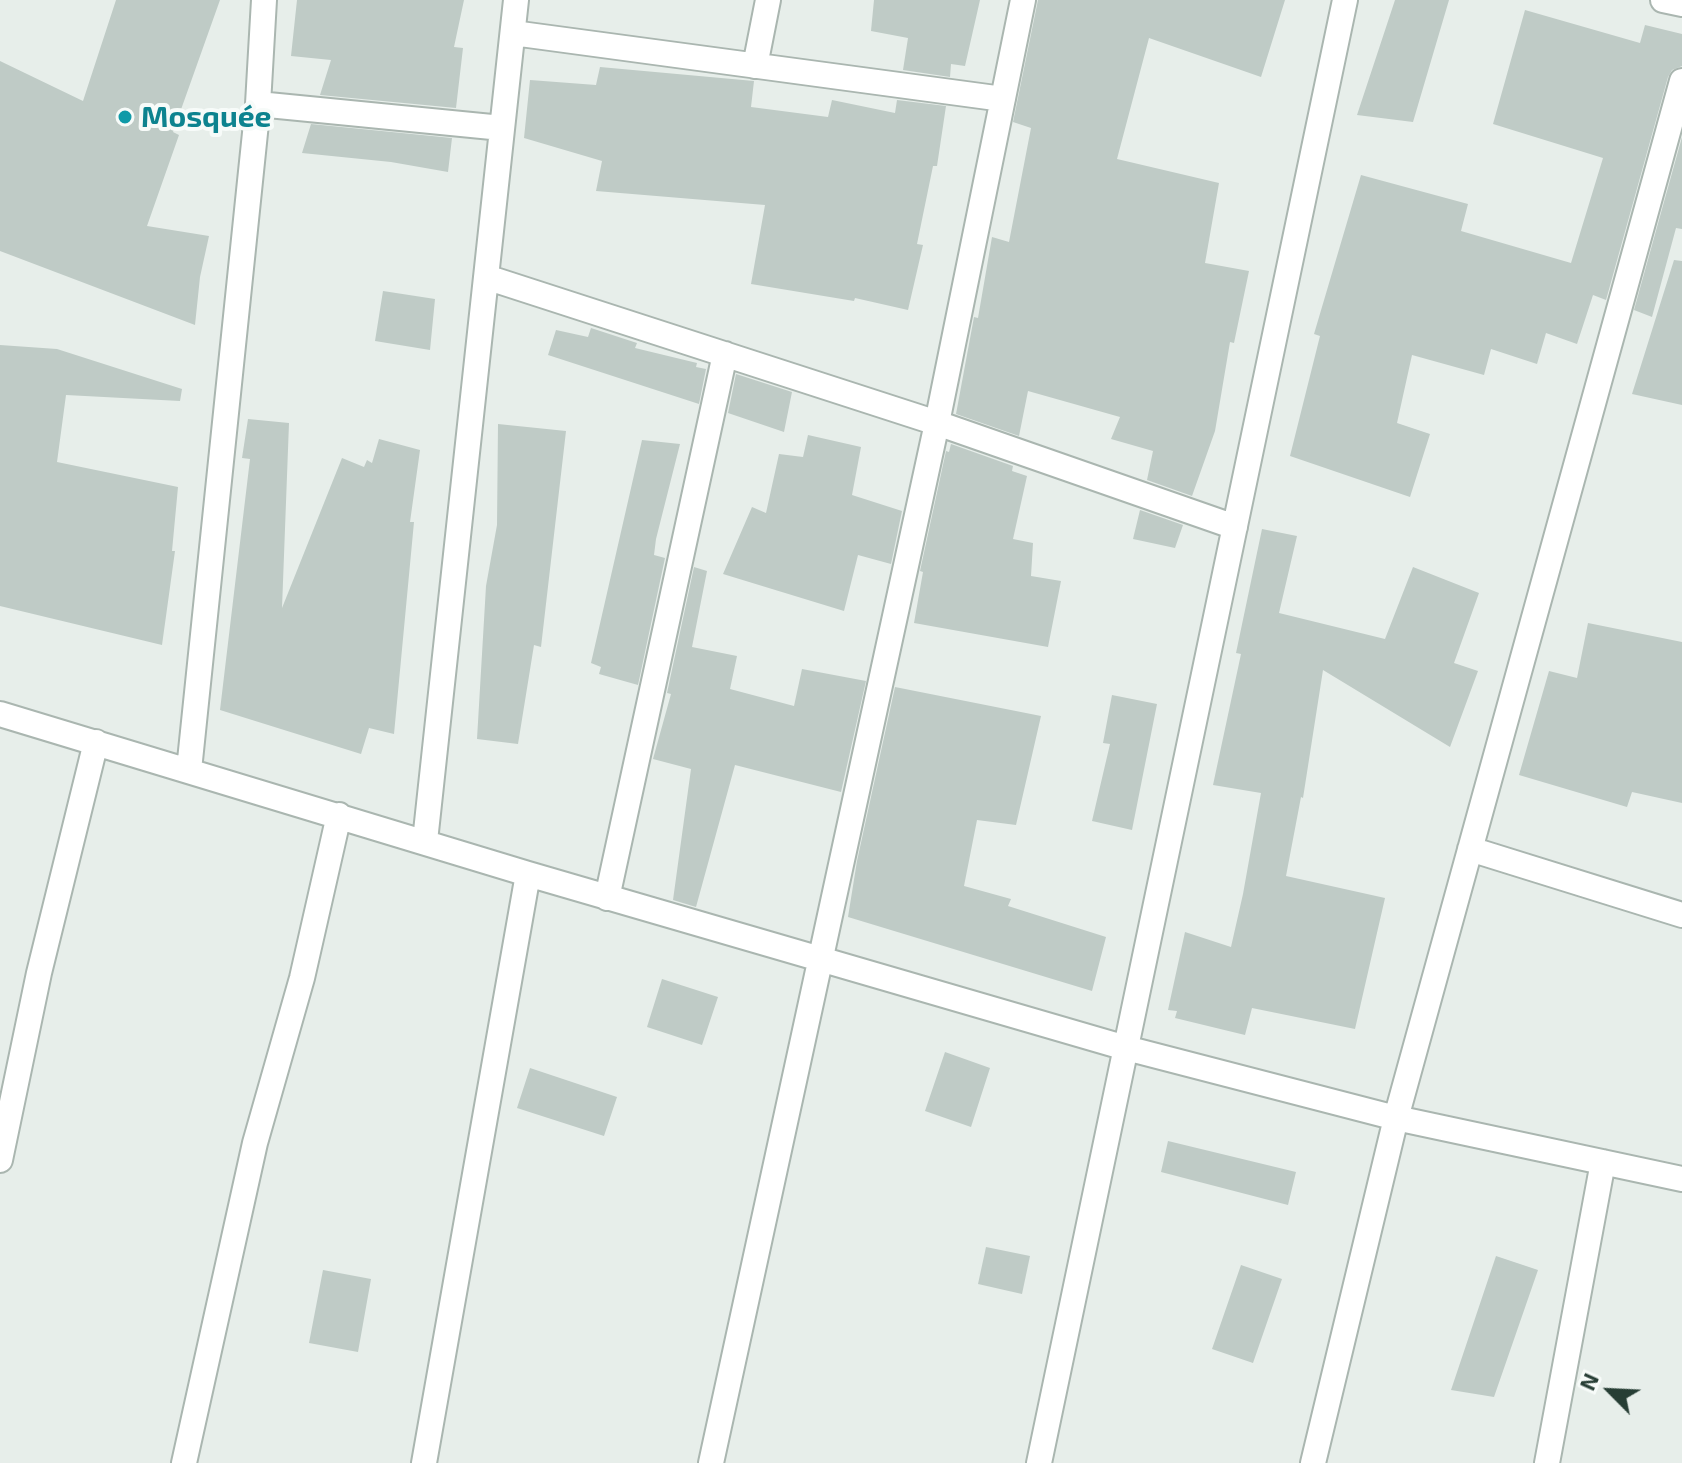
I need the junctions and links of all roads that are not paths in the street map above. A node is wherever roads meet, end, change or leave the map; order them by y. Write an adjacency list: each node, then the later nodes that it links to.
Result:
1 (264, 0): 12 (street)
2 (516, 0): 8 (street)
3 (768, 0): 9 (street)
4 (1023, 0): 11 (street)
5 (1345, 0): 17 (street)
6 (1663, 0): 7 (street)
7 (1682, 4)
8 (513, 33): 9 (street); 13 (street)
9 (755, 66): 11 (street)
10 (1682, 81): 23 (street)
11 (1003, 99): 16 (street)
12 (258, 104): 13 (street); 20 (street)
13 (502, 128): 14 (street)
14 (486, 277): 15 (street); 22 (street)
15 (725, 354): 16 (street); 25 (street)
16 (937, 423): 17 (street); 27 (street)
17 (1235, 527): 28 (street)
18 (0, 714): 19 (street)
19 (96, 742): 20 (street); 30 (street)
20 (189, 770): 21 (street)
21 (339, 815): 22 (street); 33 (street)
22 (425, 841): 24 (street)
23 (1470, 849): 26 (street); 29 (street)
24 (528, 874): 25 (street); 34 (street)
25 (607, 898): 27 (street)
26 (1682, 915)
27 (820, 960): 28 (street); 35 (street)
28 (1126, 1048): 29 (street); 36 (street)
29 (1396, 1118): 31 (street); 37 (street)
30 (0, 1160)
31 (1603, 1162): 32 (street); 38 (street)
32 (1682, 1179)
33 (184, 1463)
34 (424, 1463)
35 (711, 1463)
36 (1039, 1463)
37 (1313, 1463)
38 (1547, 1463)

